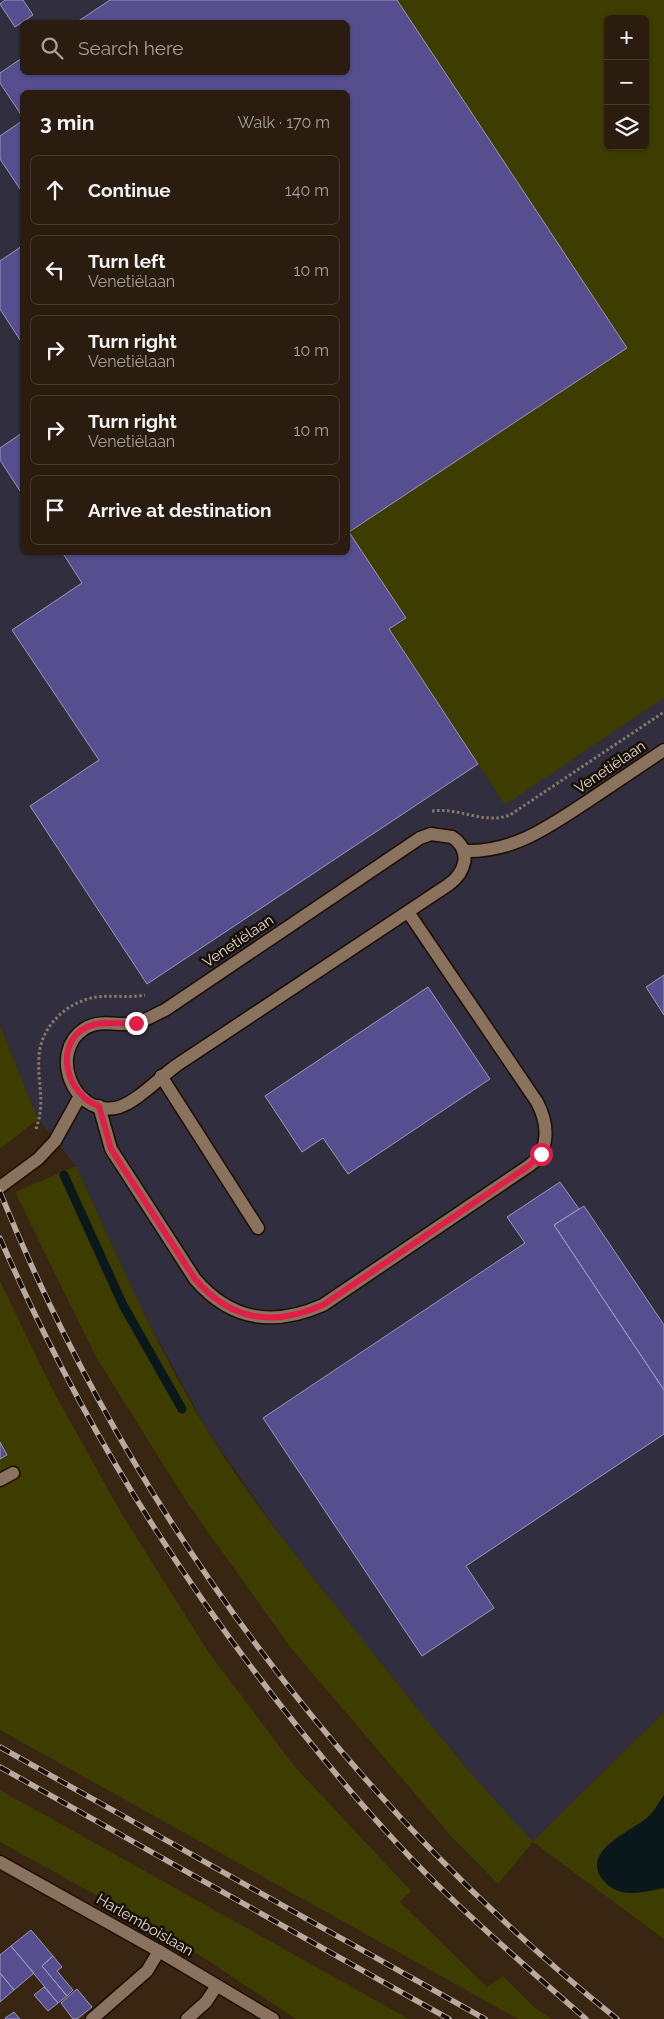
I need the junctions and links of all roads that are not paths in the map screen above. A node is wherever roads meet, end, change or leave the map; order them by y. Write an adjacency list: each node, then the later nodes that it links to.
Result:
1 (664, 750): 2 (street, Venetiëlaan)
2 (463, 851): 3 (street); 5 (street, Venetiëlaan)
3 (408, 912): 4 (street); 6 (street)
4 (162, 1076): 6 (street); 8 (street)
5 (80, 1096): 6 (street); 7 (street)
6 (99, 1106)
7 (0, 1187)
8 (258, 1228)
9 (13, 1473): 10 (street)
10 (0, 1480)
11 (0, 1862): 12 (street, Harlemboislaan)
12 (159, 1951): 13 (street, Harlemboislaan); 14 (street)
13 (216, 1987): 15 (street); 16 (street, Harlemboislaan)
14 (92, 2019)
15 (187, 2019)
16 (273, 2019)

